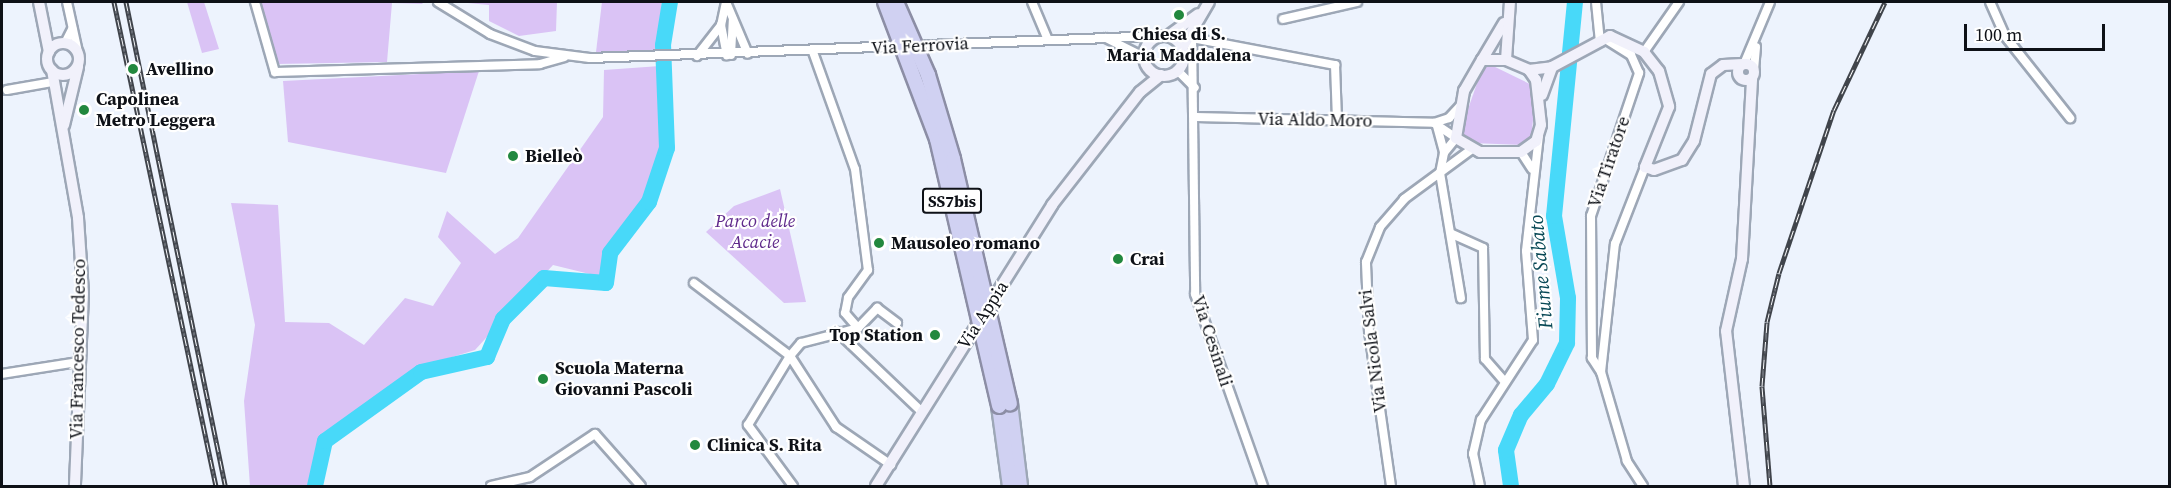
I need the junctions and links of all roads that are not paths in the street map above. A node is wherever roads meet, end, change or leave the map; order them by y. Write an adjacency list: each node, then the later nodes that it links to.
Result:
1 (39, 2): 29 (street)
2 (67, 2): 21 (street)
3 (255, 2): 34 (street)
4 (438, 2): 34 (street)
5 (726, 2): 19 (street); 22 (street)
6 (885, 2): 77 (highway, SS7bis, bridge)
7 (896, 2): 77 (highway, SS7bis, bridge)
8 (1032, 2): 27 (street)
9 (1209, 2): 17 (street)
10 (1337, 2): 11 (street); 20 (street)
11 (1358, 2)
12 (1510, 2): 18 (street)
13 (1596, 2): 28 (street)
14 (1679, 2): 32 (street)
15 (1770, 2): 45 (street)
16 (1990, 2): 54 (street)
17 (1200, 12): 23 (street); 24 (street)
18 (1509, 15): 39 (street); 40 (street)
19 (733, 16): 33 (street); 35 (street)
20 (1283, 19)
21 (72, 25): 29 (street); 37 (street)
22 (721, 26): 35 (street); 36 (street)
23 (1193, 26): 26 (street, Via Cesinali); 30 (street)
24 (1164, 36): 25 (street, Via Ferrovia); 30 (street); 38 (street)
25 (1105, 37): 27 (street, Via Ferrovia); 38 (street)
26 (1192, 38): 30 (street, Via Cesinali); 55 (street)
27 (1048, 40): 31 (street, Via Ferrovia)
28 (1602, 40): 32 (street); 41 (street); 74 (street, Via Tiratore)
29 (57, 46): 37 (street); 42 (street, Via Francesco Tedesco)
30 (1187, 51): 43 (street); 48 (street, Via Cesinali)
31 (813, 52): 33 (street, Via Ferrovia); 70 (street)
32 (1644, 52): 63 (street)
33 (748, 54): 35 (street, Via Ferrovia)
34 (569, 55): 36 (street, Via Ferrovia)
35 (729, 55): 36 (street, Via Ferrovia)
36 (697, 56)
37 (78, 57): 42 (street); 57 (street)
38 (1145, 60): 46 (street); 50 (street, Via Appia)
39 (1482, 60): 40 (street); 52 (street)
40 (1506, 60): 44 (street)
41 (1552, 67): 44 (street); 51 (street)
42 (52, 70): 47 (street, Via Francesco Tedesco)
43 (1177, 70): 46 (street); 48 (street)
44 (1529, 70): 51 (street)
45 (1745, 72): 63 (street); 91 (street)
46 (1161, 75): 50 (street, Via Appia)
47 (53, 82): 49 (street); 57 (street, Via Francesco Tedesco)
48 (1195, 88): 53 (street, Via Cesinali)
49 (7, 90)
50 (1140, 92): 78 (street, Via Appia)
51 (1542, 95): 58 (street)
52 (1461, 105): 56 (street); 59 (street)
53 (1196, 117): 55 (street, Via Aldo Moro); 87 (street, Via Cesinali)
54 (2070, 118)
55 (1337, 120): 56 (street, Via Aldo Moro)
56 (1434, 123): 59 (street); 62 (street)
57 (63, 131): 73 (street, Via Francesco Tedesco)
58 (1539, 132): 61 (street); 64 (street)
59 (1456, 138): 60 (street); 62 (street)
60 (1472, 149): 61 (street); 65 (street, Via Nicola Salvi)
61 (1521, 152): 64 (street)
62 (1444, 153): 65 (street)
63 (1645, 167): 74 (street, Via Tiratore)
64 (1532, 169): 76 (street)
65 (1440, 173): 66 (street); 88 (street, Via Nicola Salvi)
66 (1452, 234): 68 (street); 76 (street)
67 (694, 283): 72 (street)
68 (1461, 298)
69 (897, 323): 70 (street)
70 (858, 328): 71 (street)
71 (838, 332): 72 (street); 78 (street)
72 (790, 356): 79 (street); 83 (street)
73 (78, 362): 75 (street); 80 (street, Via Francesco Tedesco)
74 (1601, 372): 90 (street, Via Tiratore)
75 (2, 374)
76 (1504, 381): 89 (street)
77 (1004, 405): 85 (highway, SS7bis); 86 (highway, SS7bis)
78 (922, 412): 79 (street, Via Appia)
79 (891, 465): 84 (street, Via Appia)
80 (75, 486)
81 (491, 486): 82 (street)
82 (641, 486)
83 (793, 486)
84 (876, 486)
85 (1010, 486)
86 (1020, 486)
87 (1263, 486)
88 (1391, 486)
89 (1480, 486)
90 (1642, 486)
91 (1744, 486)

